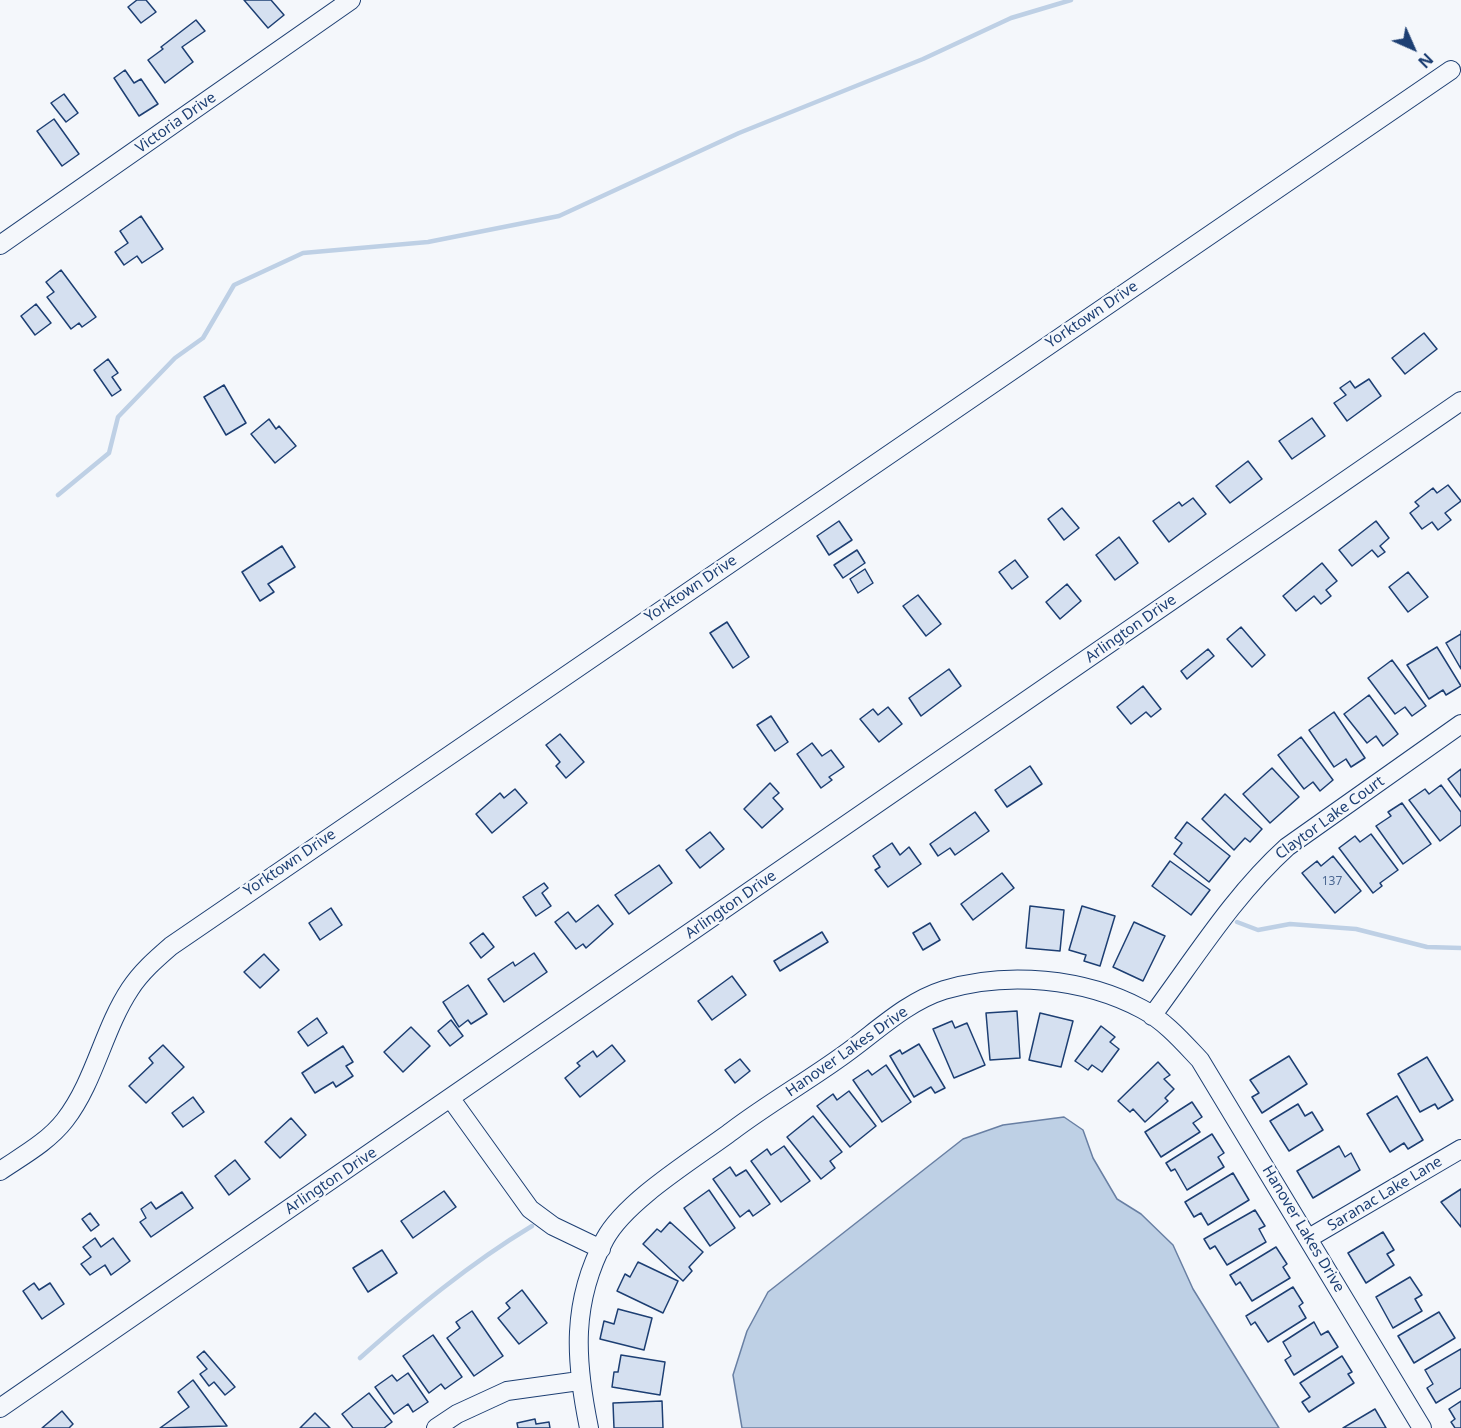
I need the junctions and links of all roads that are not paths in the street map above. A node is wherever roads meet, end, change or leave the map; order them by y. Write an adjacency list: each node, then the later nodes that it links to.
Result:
1 (351, 0): 3 (street, Victoria Drive)
2 (1451, 70): 9 (street, Yorktown Drive)
3 (0, 245)
4 (1461, 401): 7 (street, Arlington Drive)
5 (1461, 724): 6 (street, Claytor Lake Court)
6 (1152, 1016): 10 (street, Hanover Lakes Drive); 11 (street, Hanover Lakes Drive)
7 (451, 1099): 11 (street); 13 (street, Arlington Drive)
8 (1461, 1149): 10 (street, Saranac Lake Lane)
9 (0, 1171)
10 (1309, 1238): 16 (street, Hanover Lakes Drive)
11 (601, 1248): 12 (street, Hanover Lakes Drive)
12 (579, 1381): 14 (street); 15 (street, Hanover Lakes Drive)
13 (0, 1408)
14 (436, 1428)
15 (589, 1428)
16 (1422, 1428)

